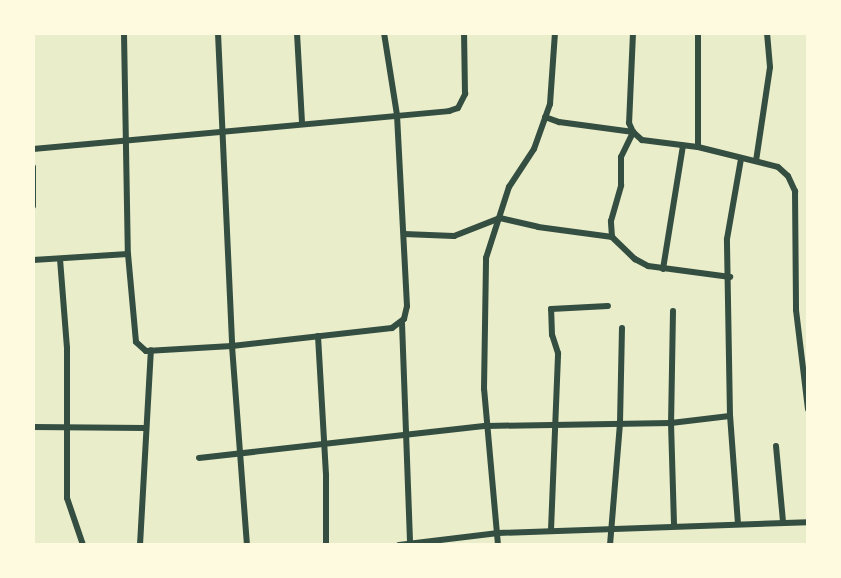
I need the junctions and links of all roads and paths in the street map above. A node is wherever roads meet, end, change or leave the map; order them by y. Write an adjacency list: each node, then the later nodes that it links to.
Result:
1 (124, 33): 15 (street)
2 (218, 33): 13 (street)
3 (297, 33): 12 (street)
4 (384, 33): 10 (street)
5 (464, 33): 10 (street)
6 (555, 33): 11 (street)
7 (633, 33): 14 (street)
8 (698, 33): 17 (street)
9 (767, 33): 20 (street)
10 (397, 115): 12 (street); 24 (street)
11 (545, 117): 14 (street); 23 (street)
12 (302, 122): 13 (street)
13 (221, 130): 15 (street); 36 (street)
14 (633, 132): 16 (street); 25 (street)
15 (125, 140): 18 (street); 26 (street)
16 (683, 146): 17 (street); 29 (street)
17 (698, 147): 19 (street)
18 (33, 149)
19 (741, 159): 20 (street); 30 (street)
20 (757, 161): 38 (street)
21 (33, 167): 22 (street)
22 (33, 206)
23 (500, 218): 24 (street); 25 (street); 43 (street)
24 (404, 234): 33 (street)
25 (612, 237): 29 (street)
26 (128, 254): 27 (street); 37 (street)
27 (60, 259): 28 (street); 45 (street)
28 (33, 260)
29 (663, 269): 30 (street)
30 (730, 277): 39 (street)
31 (608, 306): 40 (street)
32 (673, 311): 42 (street)
33 (402, 322): 35 (street); 47 (street)
34 (621, 328): 41 (street)
35 (318, 336): 36 (street); 48 (street)
36 (232, 346): 37 (street); 50 (street)
37 (150, 351): 46 (street)
38 (808, 409)
39 (730, 416): 42 (street); 55 (street)
40 (555, 423): 41 (street); 43 (street); 57 (street)
41 (620, 423): 42 (street); 56 (street)
42 (671, 423): 54 (street)
43 (485, 426): 47 (street); 58 (street)
44 (33, 427): 45 (street)
45 (69, 427): 46 (street); 59 (street)
46 (146, 428): 60 (street)
47 (407, 434): 48 (street); 64 (street)
48 (324, 443): 50 (street); 62 (street)
49 (776, 446): 52 (street)
50 (242, 453): 51 (street); 61 (street)
51 (199, 458)
52 (783, 521): 53 (street); 55 (street)
53 (808, 522)
54 (674, 524): 55 (street); 56 (street)
55 (738, 524)
56 (610, 528): 57 (street); 66 (street)
57 (551, 530): 58 (street)
58 (498, 533): 64 (street); 65 (street)
59 (83, 545)
60 (140, 545)
61 (247, 545)
62 (326, 545)
63 (399, 545): 64 (street)
64 (410, 545)
65 (498, 545)
66 (610, 545)

